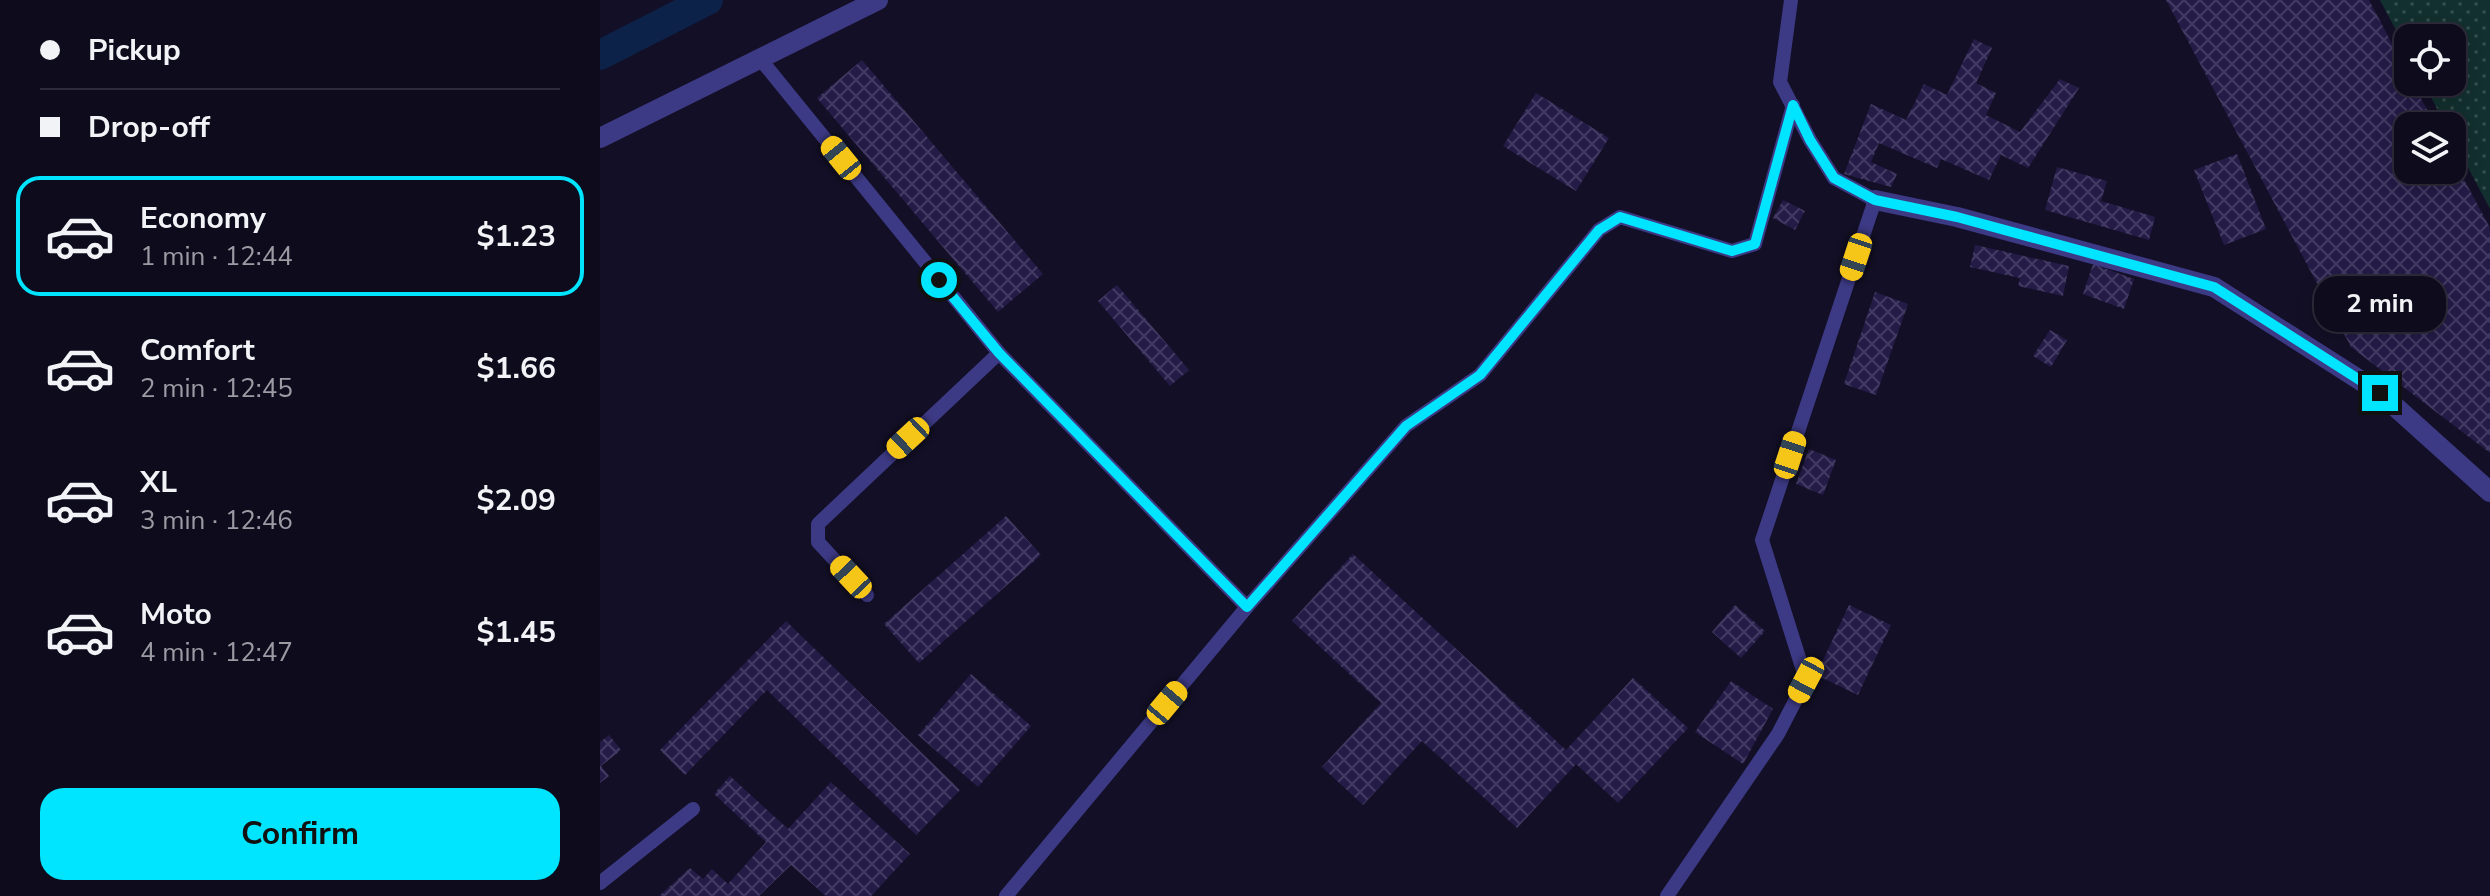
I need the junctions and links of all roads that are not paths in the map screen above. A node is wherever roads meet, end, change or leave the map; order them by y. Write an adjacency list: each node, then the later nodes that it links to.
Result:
1 (878, 0): 3 (street)
2 (1791, 0): 4 (lane)
3 (761, 60): 5 (street); 7 (lane)
4 (1793, 105): 6 (lane); 10 (lane)
5 (600, 138)
6 (1875, 200): 8 (street); 14 (lane)
7 (999, 353): 9 (lane); 10 (lane)
8 (2490, 492)
9 (867, 595)
10 (1247, 607): 13 (lane)
11 (693, 809): 12 (lane)
12 (600, 883)
13 (1006, 896)
14 (1667, 896)

